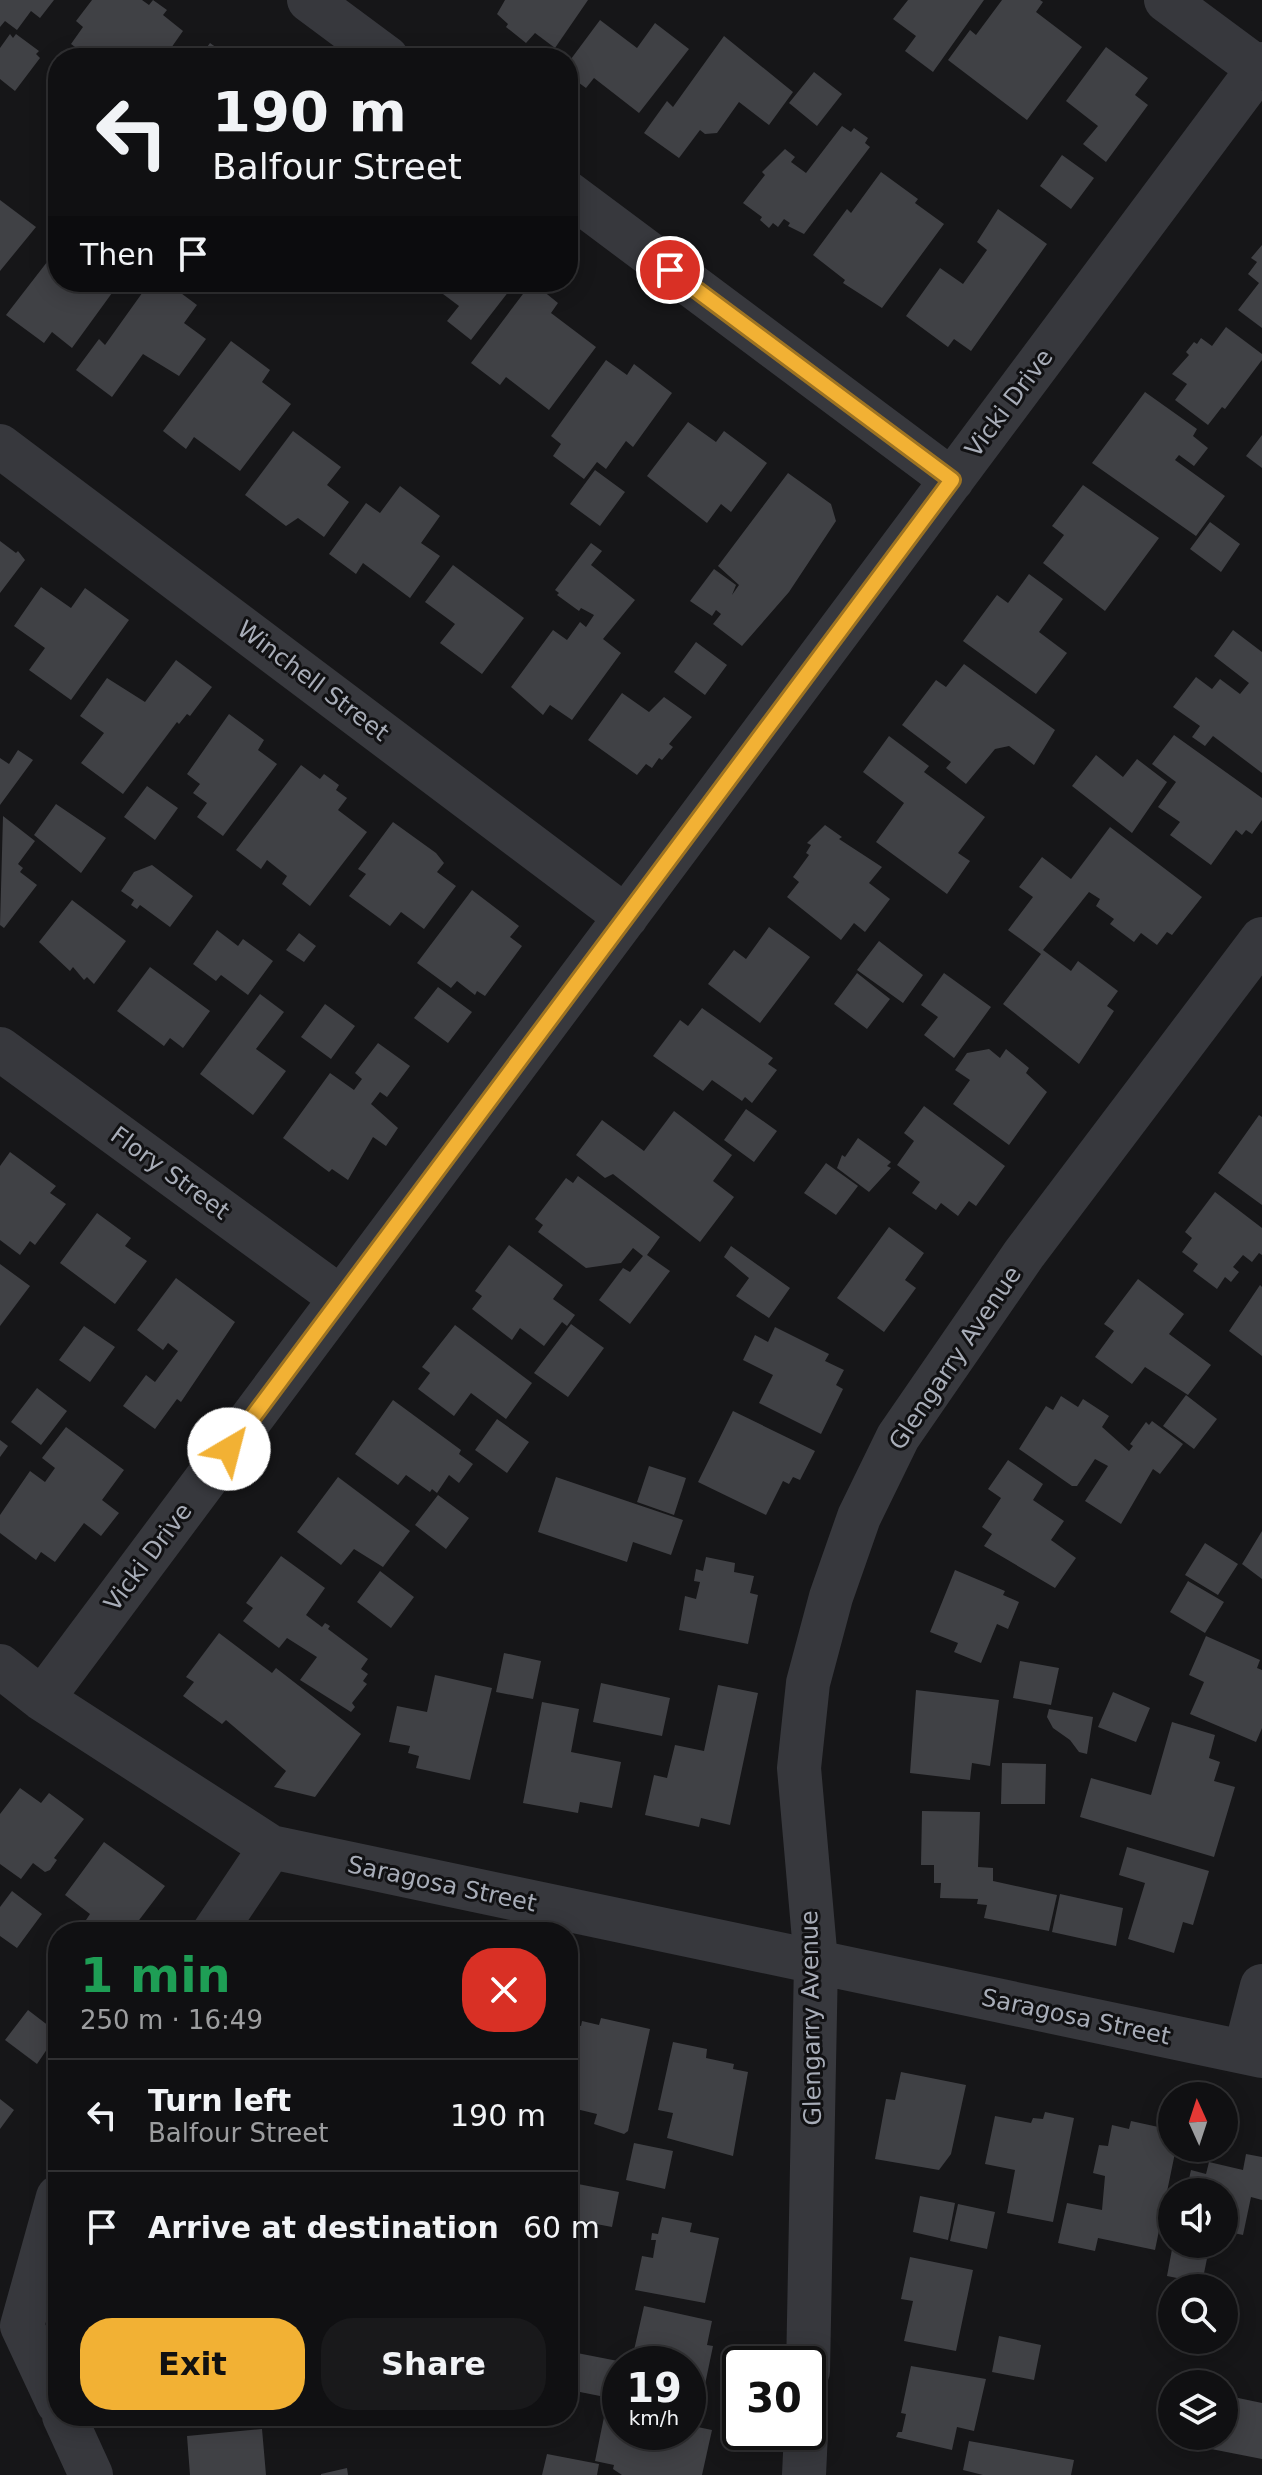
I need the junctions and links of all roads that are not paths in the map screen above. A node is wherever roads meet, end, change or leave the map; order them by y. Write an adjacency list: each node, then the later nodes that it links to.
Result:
1 (309, 0): 3 (street)
2 (1166, 0): 4 (street)
3 (374, 48)
4 (1260, 67): 7 (street, Vicki Drive)
5 (578, 200): 7 (street)
6 (0, 446): 8 (street, Winchell Street)
7 (952, 480): 8 (street, Vicki Drive)
8 (626, 917): 11 (street, Vicki Drive)
9 (1262, 939): 16 (street, Glengarry Avenue)
10 (0, 1049): 11 (street, Flory Street)
11 (341, 1298): 13 (street, Vicki Drive)
12 (0, 1666): 13 (street, Saragosa Street)
13 (42, 1699): 14 (street, Saragosa Street)
14 (271, 1847): 15 (street); 16 (street, Saragosa Street)
15 (221, 1922)
16 (816, 1962): 18 (street, Saragosa Street); 21 (street, Glengarry Avenue)
17 (1262, 1986): 18 (street)
18 (1254, 2054)
19 (48, 2223): 20 (street)
20 (11, 2317): 22 (street)
21 (808, 2346)
22 (48, 2385)
23 (69, 2426): 25 (street)
24 (805, 2450): 26 (street)
25 (91, 2475)
26 (804, 2475)

